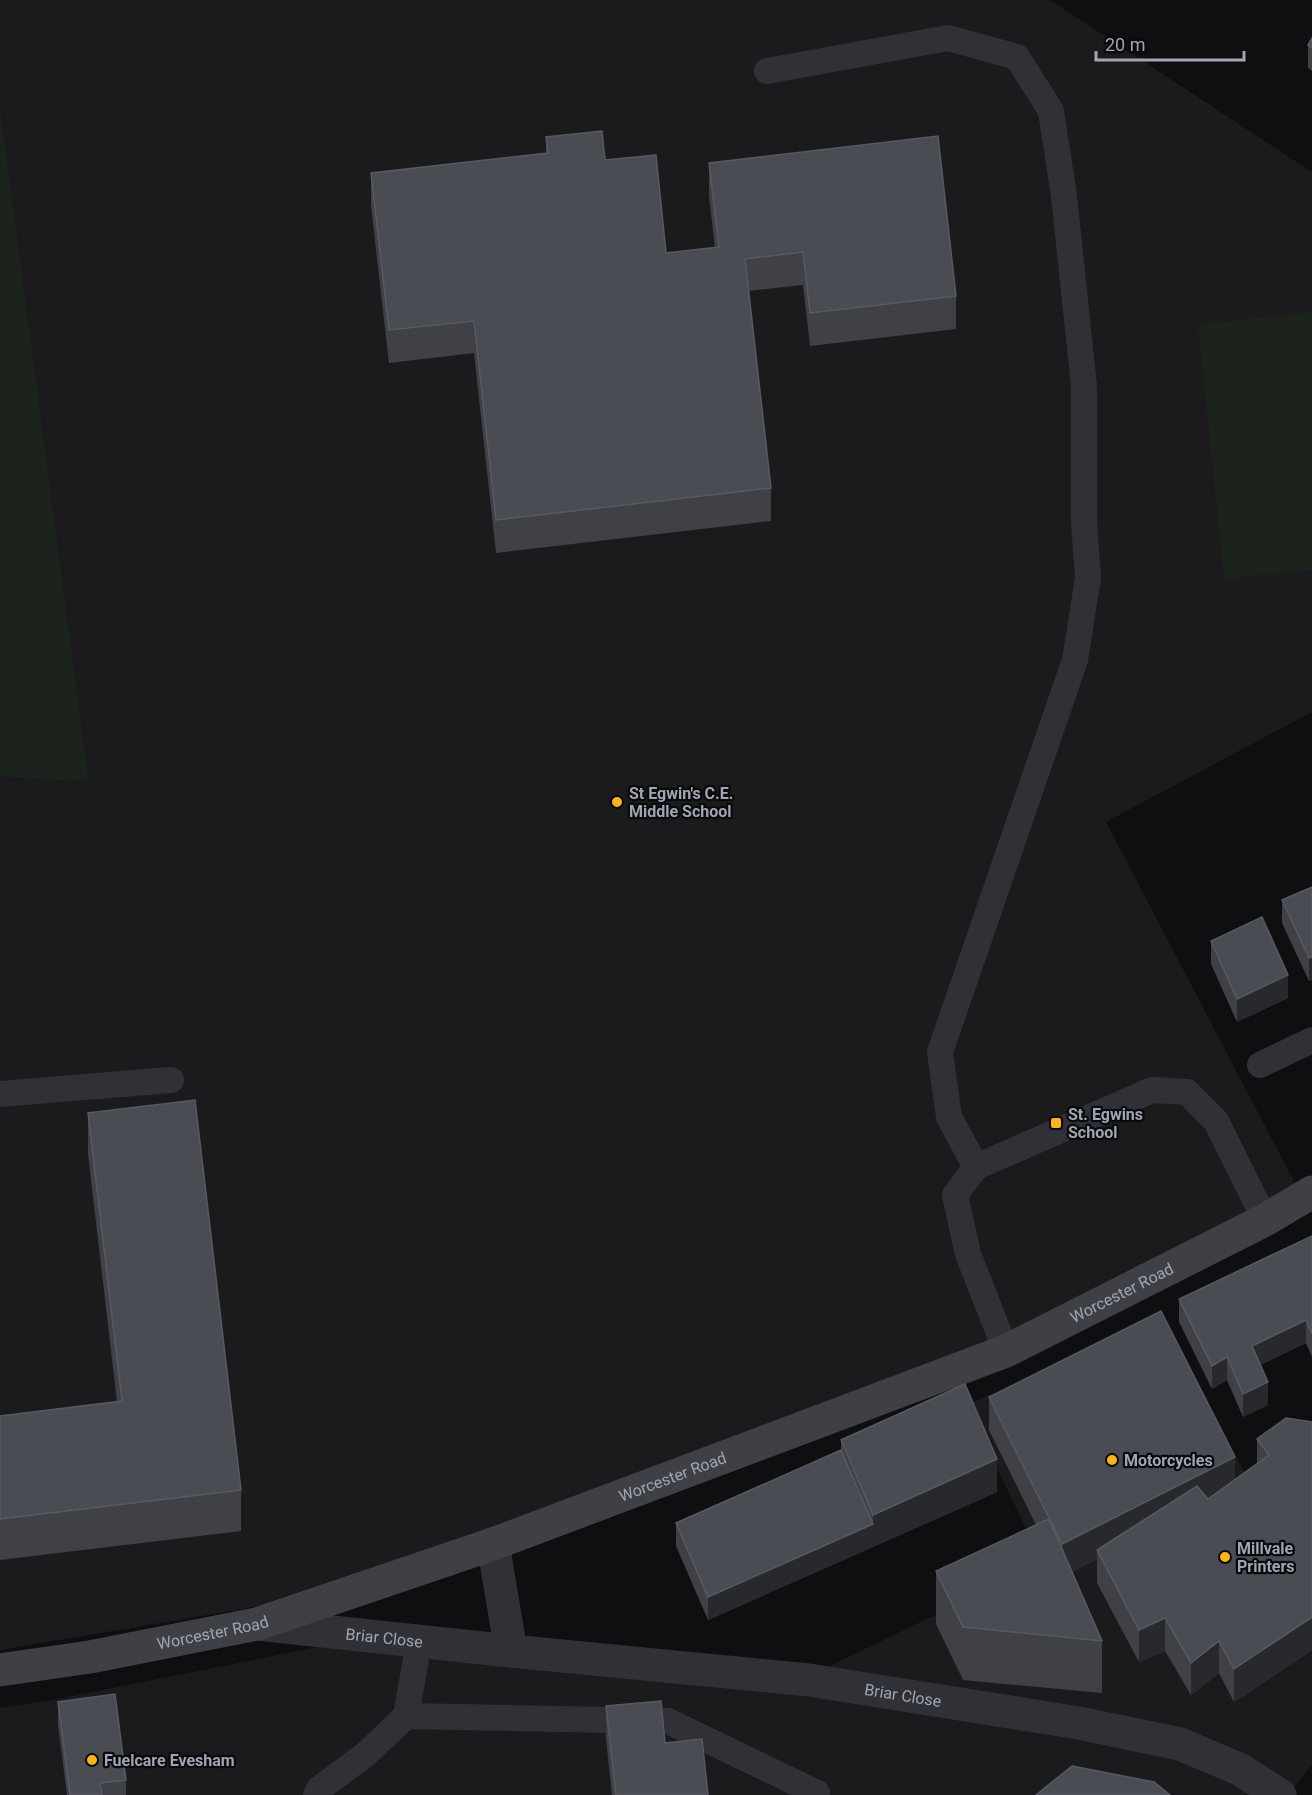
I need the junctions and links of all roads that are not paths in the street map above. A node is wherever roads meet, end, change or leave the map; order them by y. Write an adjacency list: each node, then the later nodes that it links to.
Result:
1 (767, 71): 6 (lane)
2 (1312, 1040): 3 (lane)
3 (1260, 1065)
4 (171, 1080): 5 (lane)
5 (0, 1094)
6 (976, 1167): 8 (lane); 9 (lane)
7 (1312, 1192): 8 (main road, Worcester Road)
8 (1265, 1220): 9 (main road, Worcester Road)
9 (1006, 1351): 10 (main road, Worcester Road)
10 (493, 1544): 11 (main road, Worcester Road); 13 (street)
11 (257, 1624): 12 (street, Briar Close); 14 (main road, Worcester Road)
12 (419, 1642): 13 (street, Briar Close); 15 (lane)
13 (511, 1652): 18 (street, Briar Close)
14 (0, 1670)
15 (406, 1716): 16 (lane); 17 (lane)
16 (817, 1793)
17 (316, 1795)
18 (1280, 1795)

